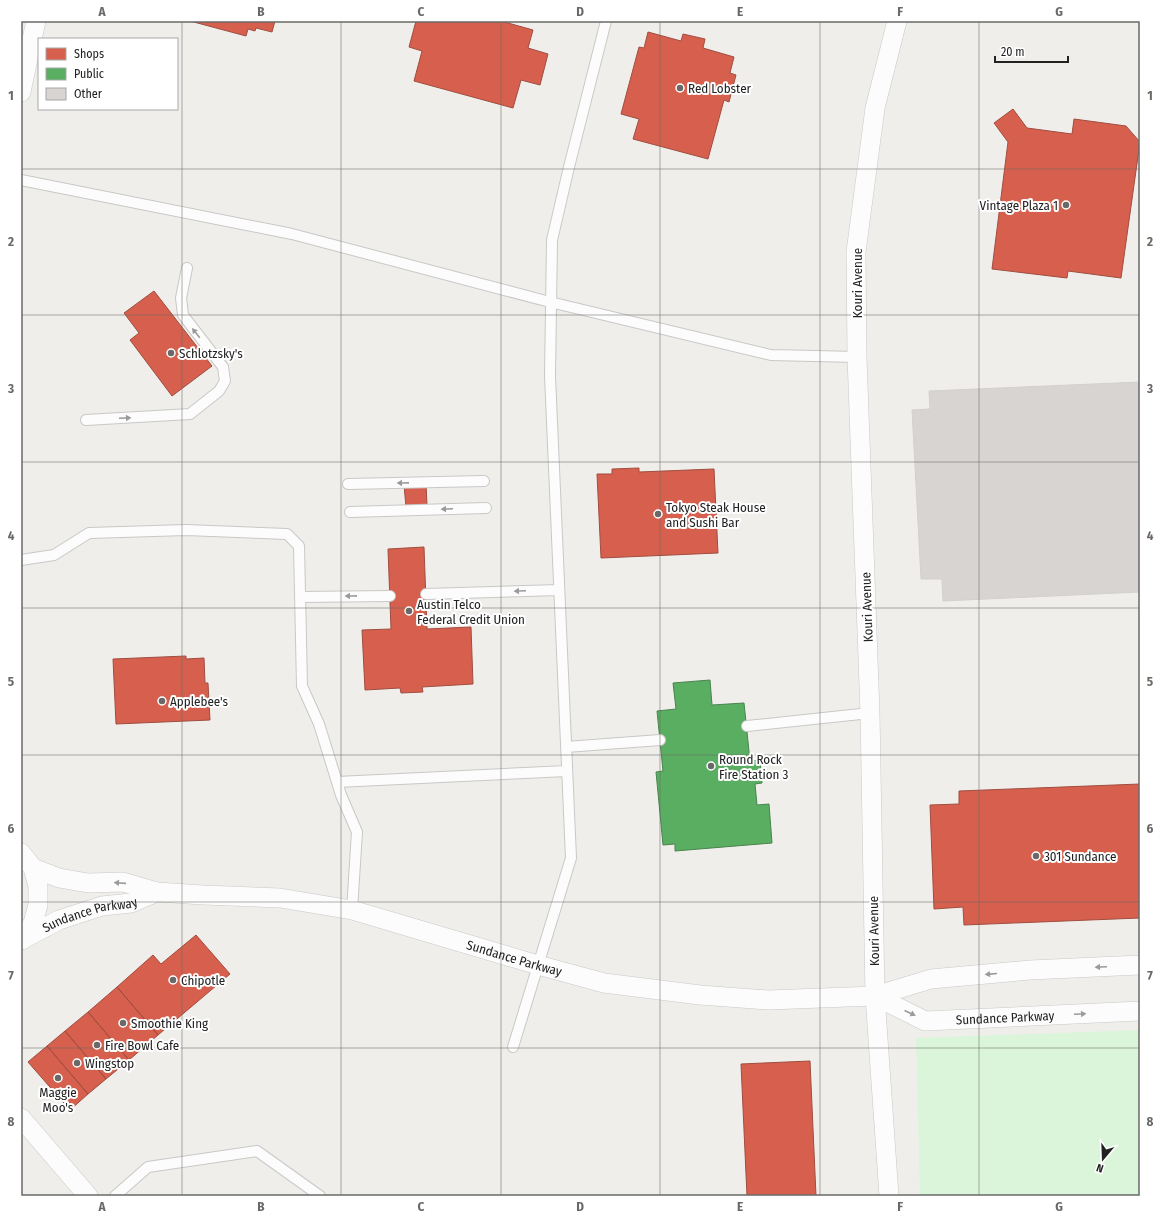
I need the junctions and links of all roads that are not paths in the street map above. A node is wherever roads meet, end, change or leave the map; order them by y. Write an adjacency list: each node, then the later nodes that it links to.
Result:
1 (36, 21): 4 (street)
2 (606, 21): 7 (lane)
3 (897, 21): 8 (street, Kouri Avenue)
4 (21, 92)
5 (21, 180): 7 (lane)
6 (187, 268): 9 (lane, one-way to 6)
7 (550, 302): 8 (lane); 15 (lane)
8 (857, 357): 19 (street, Kouri Avenue)
9 (86, 420)
10 (484, 481): 11 (lane, one-way to 11)
11 (348, 484)
12 (486, 508): 13 (lane, one-way to 13)
13 (350, 512)
14 (21, 560): 18 (lane)
15 (559, 590): 16 (lane, one-way to 16); 22 (lane)
16 (426, 594)
17 (390, 596): 18 (lane, one-way to 18)
18 (301, 597): 24 (lane)
19 (870, 713): 20 (lane); 32 (street, Kouri Avenue)
20 (747, 726)
21 (660, 740): 22 (lane)
22 (566, 747): 23 (lane)
23 (567, 771): 24 (lane); 30 (lane)
24 (337, 782): 28 (lane)
25 (21, 853): 26 (street)
26 (33, 868): 27 (street, Sundance Parkway, one-way to 26); 29 (street)
27 (158, 892): 28 (street, Sundance Parkway); 29 (street, Sundance Parkway)
28 (352, 910): 30 (street, Sundance Parkway)
29 (22, 940)
30 (538, 965): 32 (street, Sundance Parkway); 34 (lane)
31 (1140, 965): 32 (street, Sundance Parkway, one-way to 32)
32 (874, 996): 33 (street, Sundance Parkway, one-way to 33); 39 (street, Kouri Avenue)
33 (1140, 1011)
34 (514, 1047)
35 (21, 1118): 36 (street)
36 (88, 1196)
37 (115, 1196): 38 (lane)
38 (320, 1196)
39 (888, 1196)

